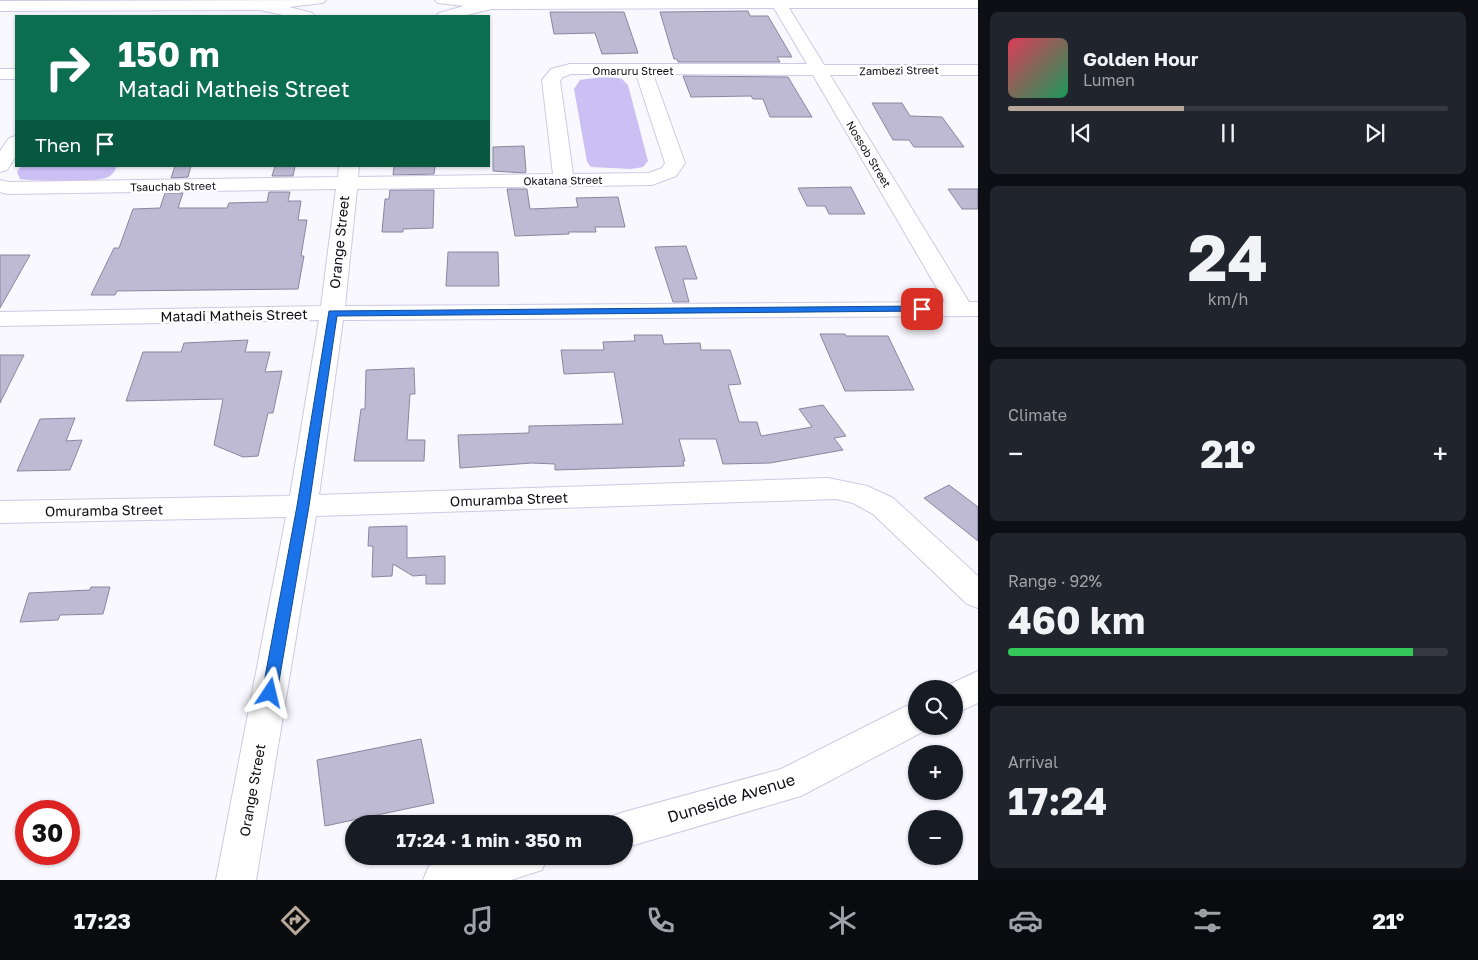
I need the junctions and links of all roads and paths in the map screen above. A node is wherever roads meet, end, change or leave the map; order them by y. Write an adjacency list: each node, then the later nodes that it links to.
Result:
1 (318, 0): 6 (street)
2 (332, 0): 10 (street)
3 (778, 2): 4 (street); 5 (street); 13 (street, Nossob Street)
4 (492, 4): 8 (street); 11 (street)
5 (978, 4)
6 (260, 5): 7 (street); 9 (street)
7 (0, 6)
8 (435, 6)
9 (303, 15)
10 (320, 15)
11 (448, 15)
12 (643, 70): 13 (street, Omaruru Street); 21 (street, Omaruru Street); 21 (street, Okatana Street)
13 (819, 70): 14 (street, Zambezi Street); 24 (street, Nossob Street)
14 (978, 70)
15 (0, 74): 16 (street)
16 (15, 74)
17 (15, 144): 18 (street)
18 (0, 166)
19 (140, 167): 23 (street)
20 (347, 175): 21 (street, Okatana Street); 23 (street, Tsauchab Street); 25 (street, Orange Street)
21 (564, 180)
22 (0, 186): 23 (street, Tsauchab Street)
23 (131, 186)
24 (970, 309): 25 (street, Matadi Matheis Street)
25 (332, 313): 26 (street, Matadi Matheis Street); 27 (street, Orange Street)
26 (0, 318)
27 (303, 506): 28 (street, Omuramba Street); 29 (street, Omuramba Street); 35 (street, Orange Street)
28 (0, 512)
29 (978, 595)
30 (978, 686): 31 (street)
31 (963, 694)
32 (908, 722): 33 (street, Duneside Avenue)
33 (633, 827)
34 (496, 865): 36 (street)
35 (236, 880)
36 (443, 880)

